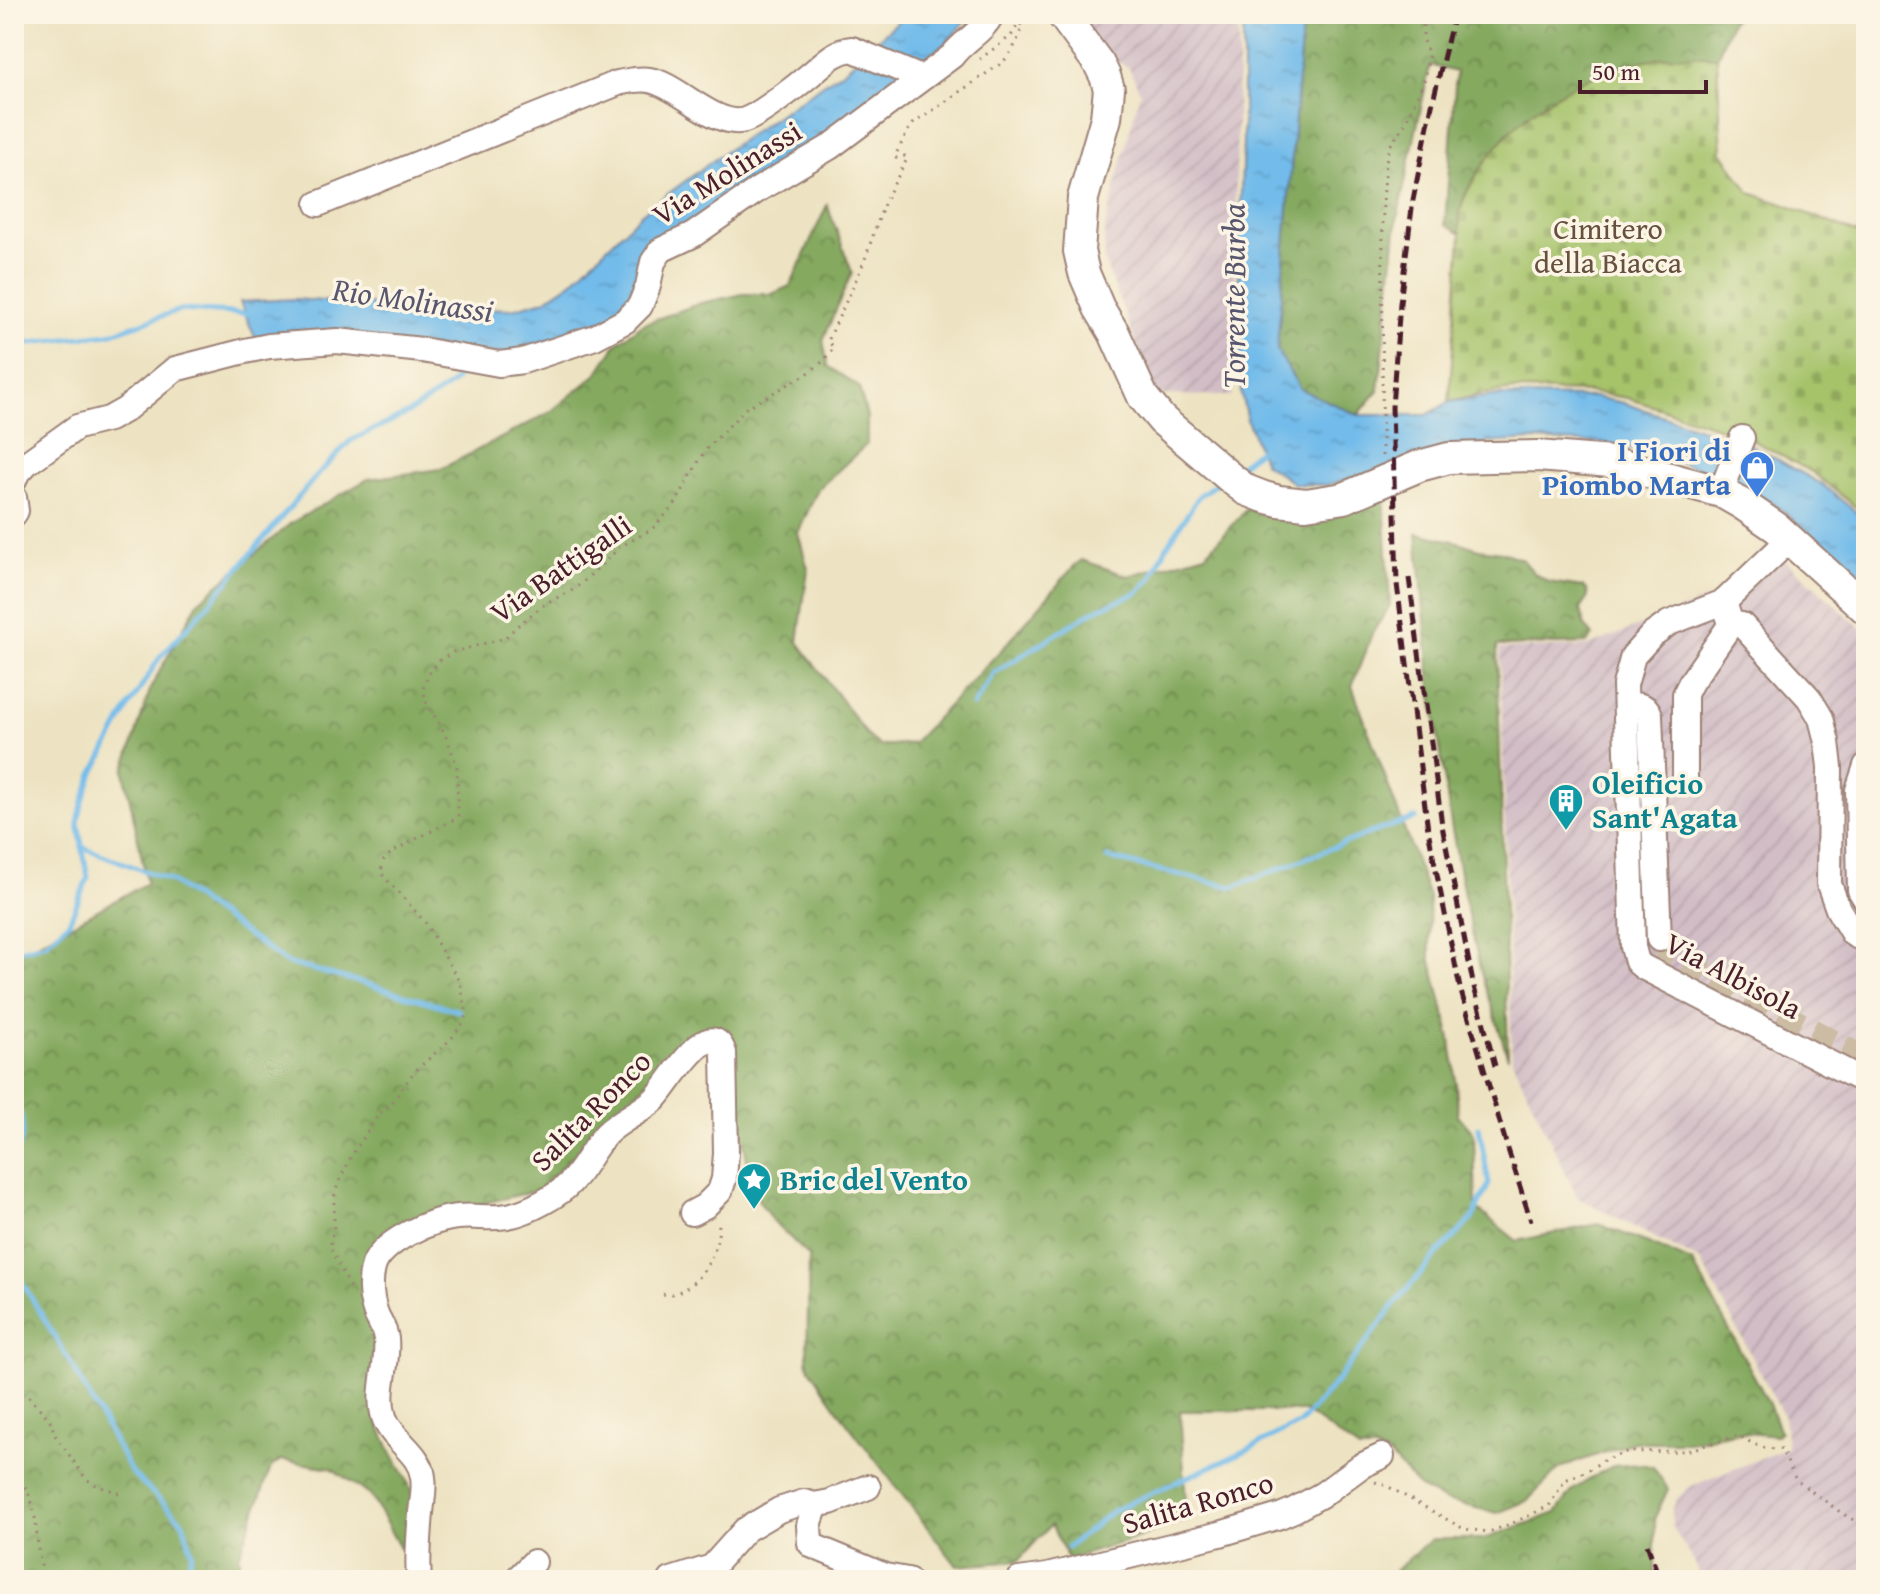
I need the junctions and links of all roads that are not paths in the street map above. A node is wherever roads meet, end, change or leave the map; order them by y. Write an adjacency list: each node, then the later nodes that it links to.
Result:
1 (992, 14): 3 (street, Via Molinassi)
2 (1062, 14): 7 (main road)
3 (917, 76): 4 (street); 6 (street, Via Molinassi)
4 (318, 204)
5 (1742, 438): 7 (street)
6 (14, 480)
7 (1722, 487): 10 (main road)
8 (14, 497): 9 (street)
9 (14, 514)
10 (1790, 539): 11 (main road); 12 (street, Via Albisola)
11 (1866, 609)
12 (1728, 613): 13 (street, Via Albisola); 15 (street); 18 (street)
13 (1626, 705): 15 (street); 19 (street, Via Albisola)
14 (1866, 766): 16 (street)
15 (1653, 789): 17 (street)
16 (1866, 900)
17 (1659, 939)
18 (1866, 941)
19 (1866, 1082)
20 (692, 1213): 25 (street, Salita Ronco)
21 (1382, 1456): 29 (street, Salita Ronco)
22 (868, 1487): 23 (street)
23 (814, 1505): 27 (street); 28 (street)
24 (534, 1562): 26 (street)
25 (419, 1580)
26 (516, 1580)
27 (671, 1580)
28 (908, 1580)
29 (1019, 1580)

